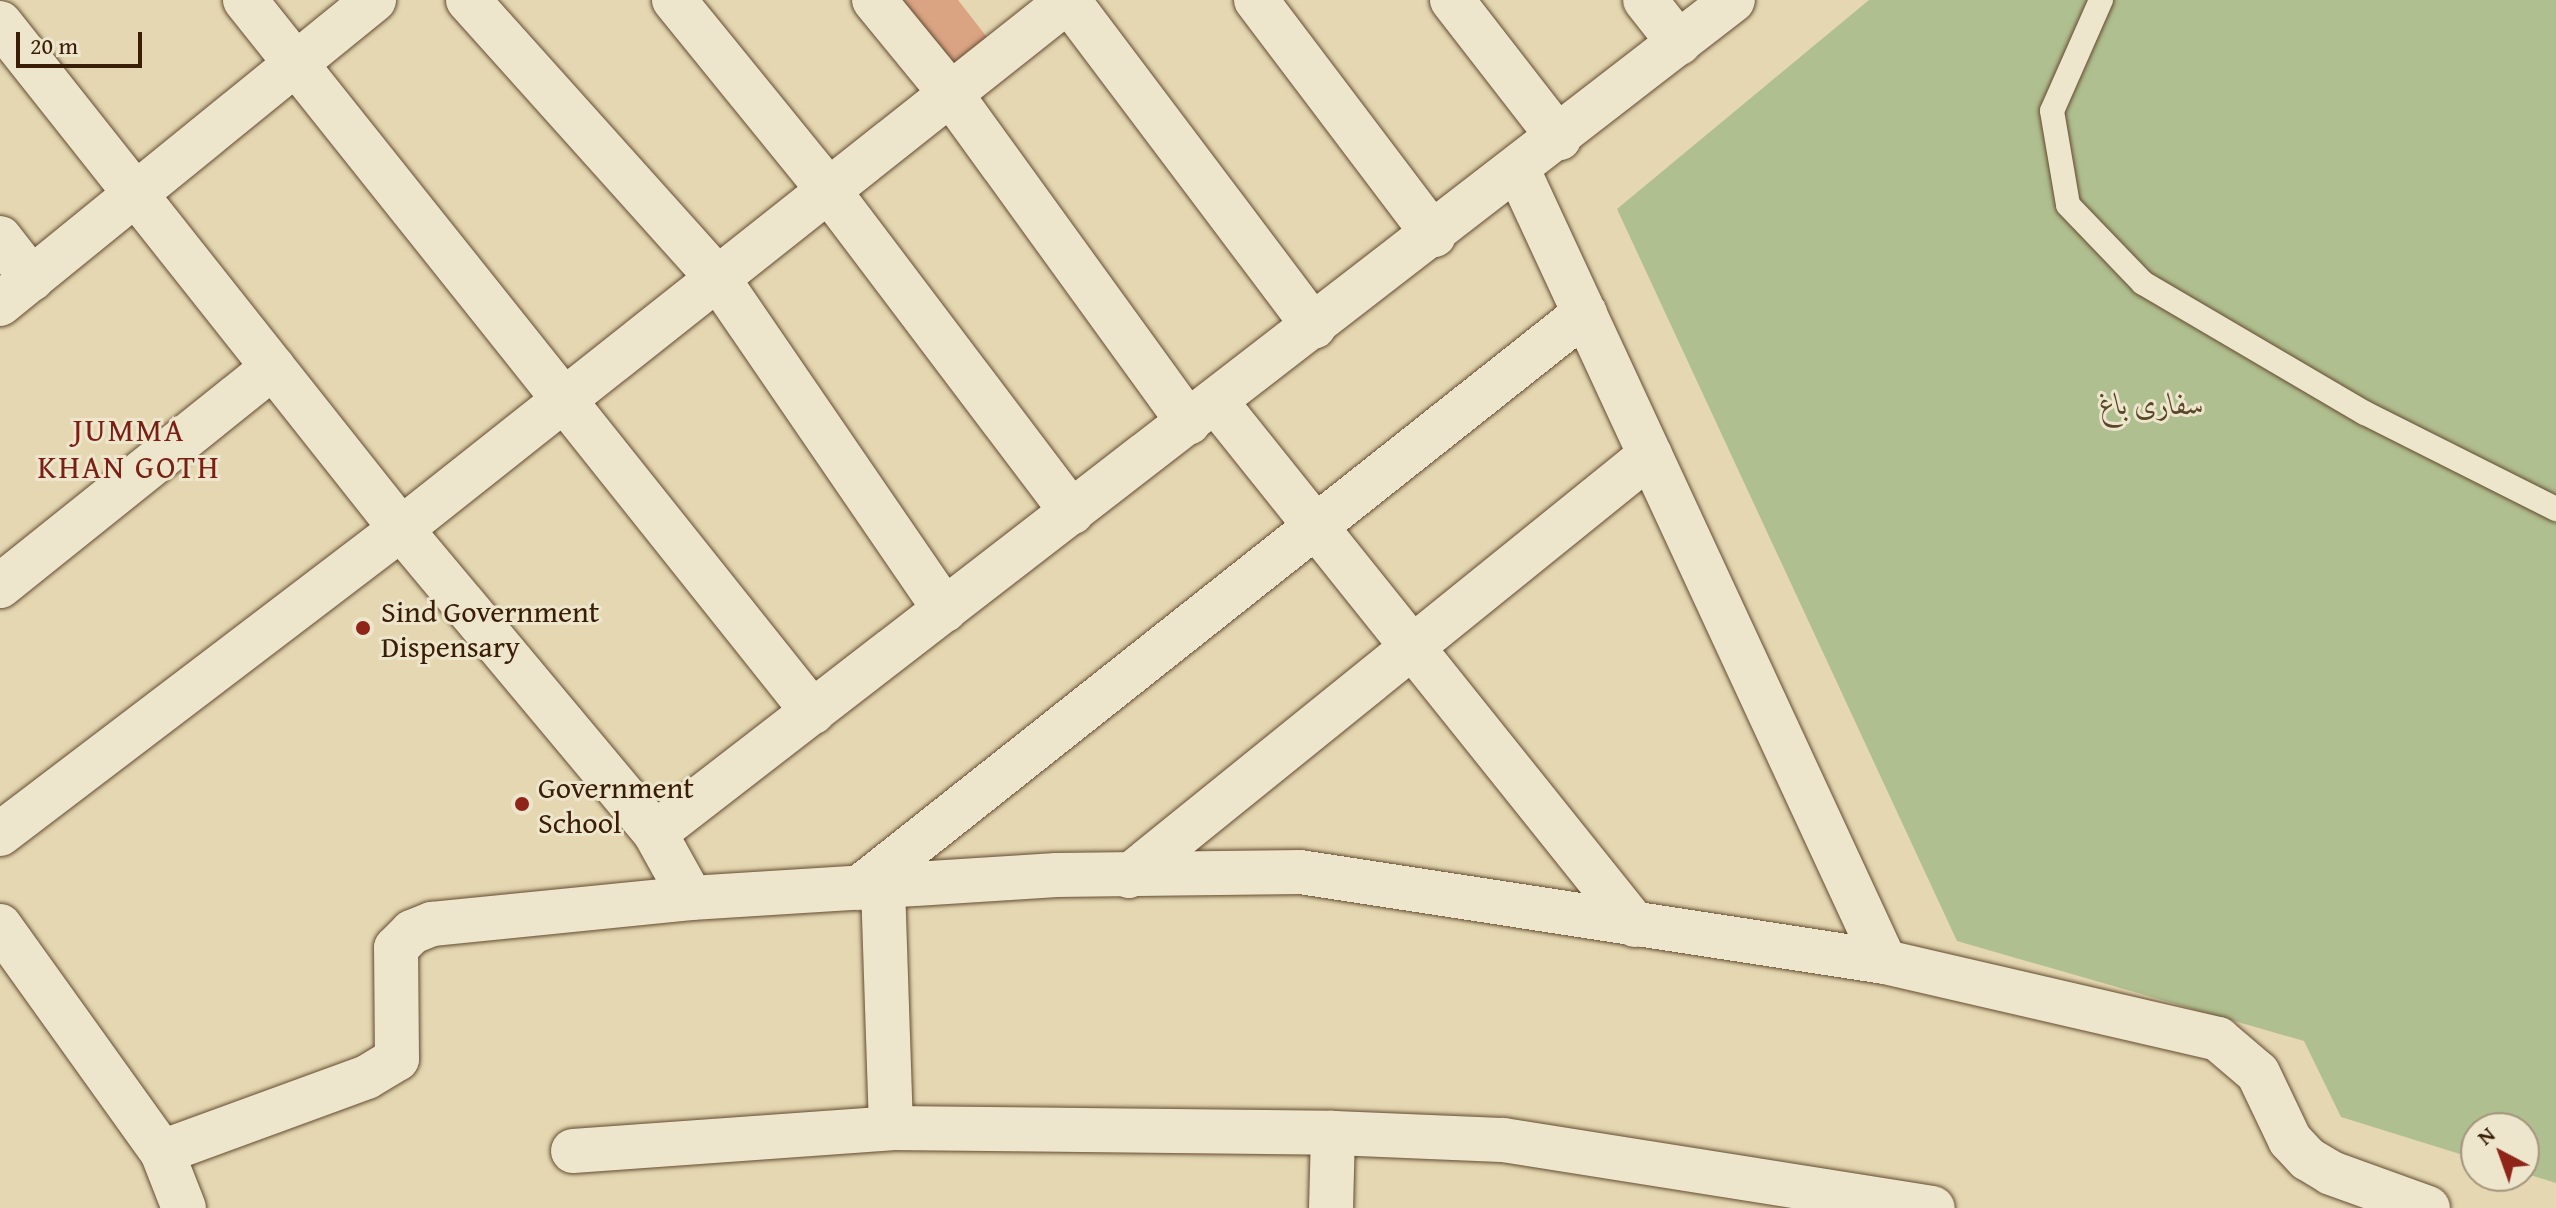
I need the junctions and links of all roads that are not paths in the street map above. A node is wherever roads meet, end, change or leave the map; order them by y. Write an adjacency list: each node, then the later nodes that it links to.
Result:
1 (245, 0): 14 (street)
2 (374, 0): 14 (street)
3 (468, 0): 22 (street)
4 (674, 0): 18 (street)
5 (874, 0): 15 (street)
6 (1069, 0): 15 (street); 25 (street)
7 (1256, 0): 20 (street)
8 (1452, 0): 16 (street)
9 (1645, 0): 13 (street)
10 (1733, 0): 13 (street)
11 (2101, 0): 30 (lane)
12 (0, 23): 19 (street)
13 (1679, 43): 16 (street)
14 (297, 63): 19 (street); 27 (street)
15 (950, 93): 18 (street); 28 (street)
16 (1559, 138): 17 (street)
17 (1518, 170): 20 (street); 24 (street)
18 (829, 191): 22 (street); 31 (street)
19 (138, 194): 23 (street); 26 (street)
20 (1434, 235): 25 (street)
21 (0, 238): 23 (street)
22 (719, 280): 27 (street); 35 (street)
23 (16, 291)
24 (1585, 313): 29 (street); 32 (street)
25 (1314, 327): 28 (street)
26 (273, 367): 33 (street); 34 (street)
27 (563, 399): 33 (street); 37 (street)
28 (1203, 412): 31 (street); 32 (street)
29 (1650, 455): 36 (street); 45 (street)
30 (2556, 509)
31 (1072, 512): 35 (street)
32 (1314, 524): 36 (street); 41 (street)
33 (401, 529): 38 (street); 39 (street)
34 (0, 586)
35 (945, 610): 37 (street)
36 (1414, 650): 40 (street); 43 (street)
37 (813, 712): 38 (street)
38 (655, 833): 42 (street)
39 (0, 834)
40 (1129, 876): 41 (street); 43 (street)
41 (871, 887): 42 (street); 46 (street)
42 (691, 898): 49 (street)
43 (1635, 925): 45 (street)
44 (0, 926): 49 (street)
45 (1885, 962): 53 (street)
46 (891, 1128): 47 (street); 48 (street)
47 (1333, 1133): 51 (street); 52 (street)
48 (573, 1151)
49 (162, 1152): 50 (street)
50 (184, 1208)
51 (1331, 1208)
52 (1933, 1208)
53 (2428, 1208)

